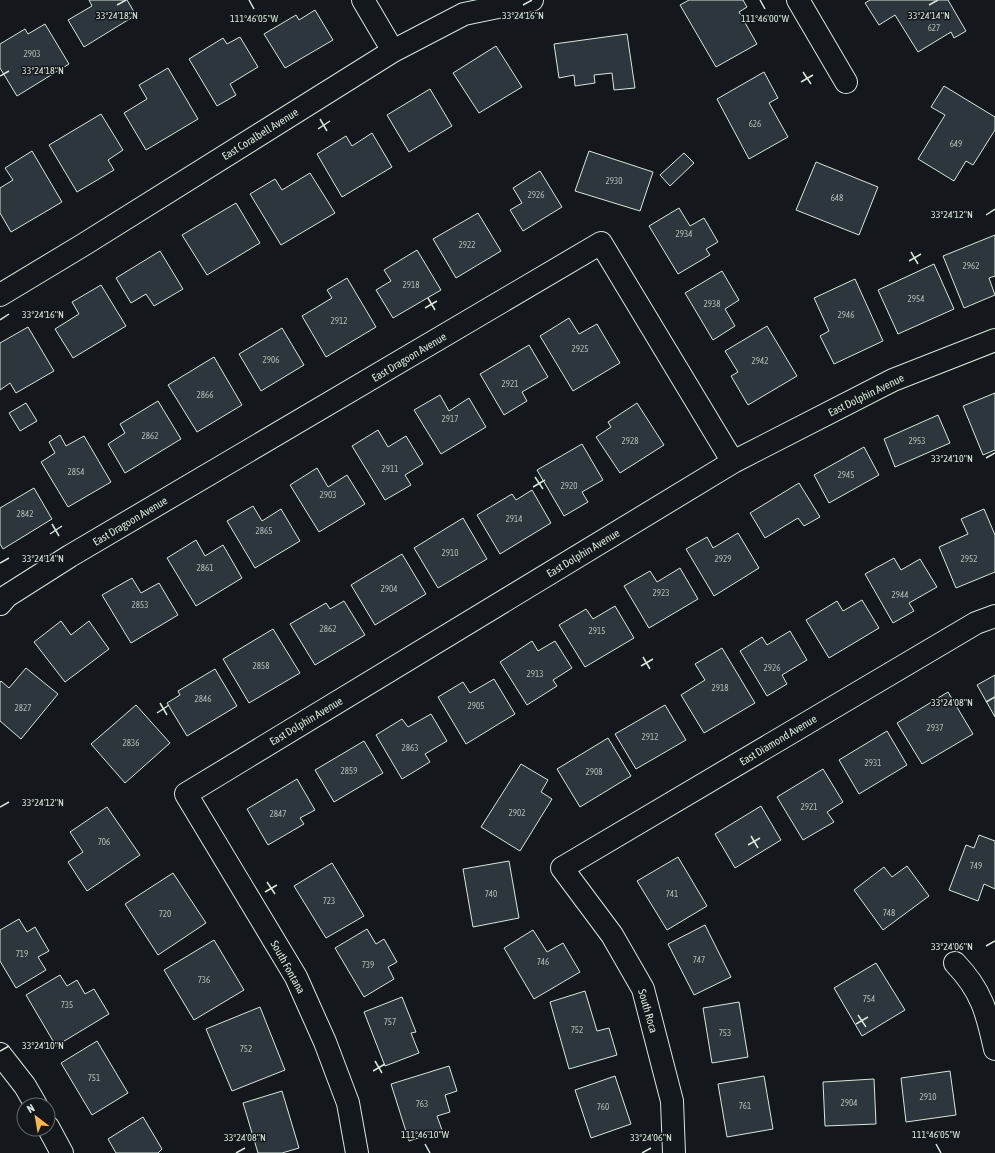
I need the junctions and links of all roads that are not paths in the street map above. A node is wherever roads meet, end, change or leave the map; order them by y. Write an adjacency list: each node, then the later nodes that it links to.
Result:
1 (363, 0): 4 (street)
2 (532, 0): 4 (street, East Coralbell Avenue)
3 (798, 0): 5 (street)
4 (393, 51): 6 (street, East Coralbell Avenue)
5 (846, 82)
6 (0, 295)
7 (995, 340): 8 (street, East Dolphin Avenue)
8 (733, 462): 9 (street, East Dragoon Avenue); 11 (street, East Dolphin Avenue)
9 (0, 604)
10 (995, 616): 12 (street, East Diamond Avenue)
11 (186, 794): 19 (street, South Fontana)
12 (562, 868): 20 (street, South Roca)
13 (956, 963): 14 (street)
14 (995, 1050)
15 (0, 1054): 16 (street)
16 (31, 1097)
17 (53, 1137): 18 (street)
18 (62, 1153)
19 (357, 1153)
20 (674, 1153)

